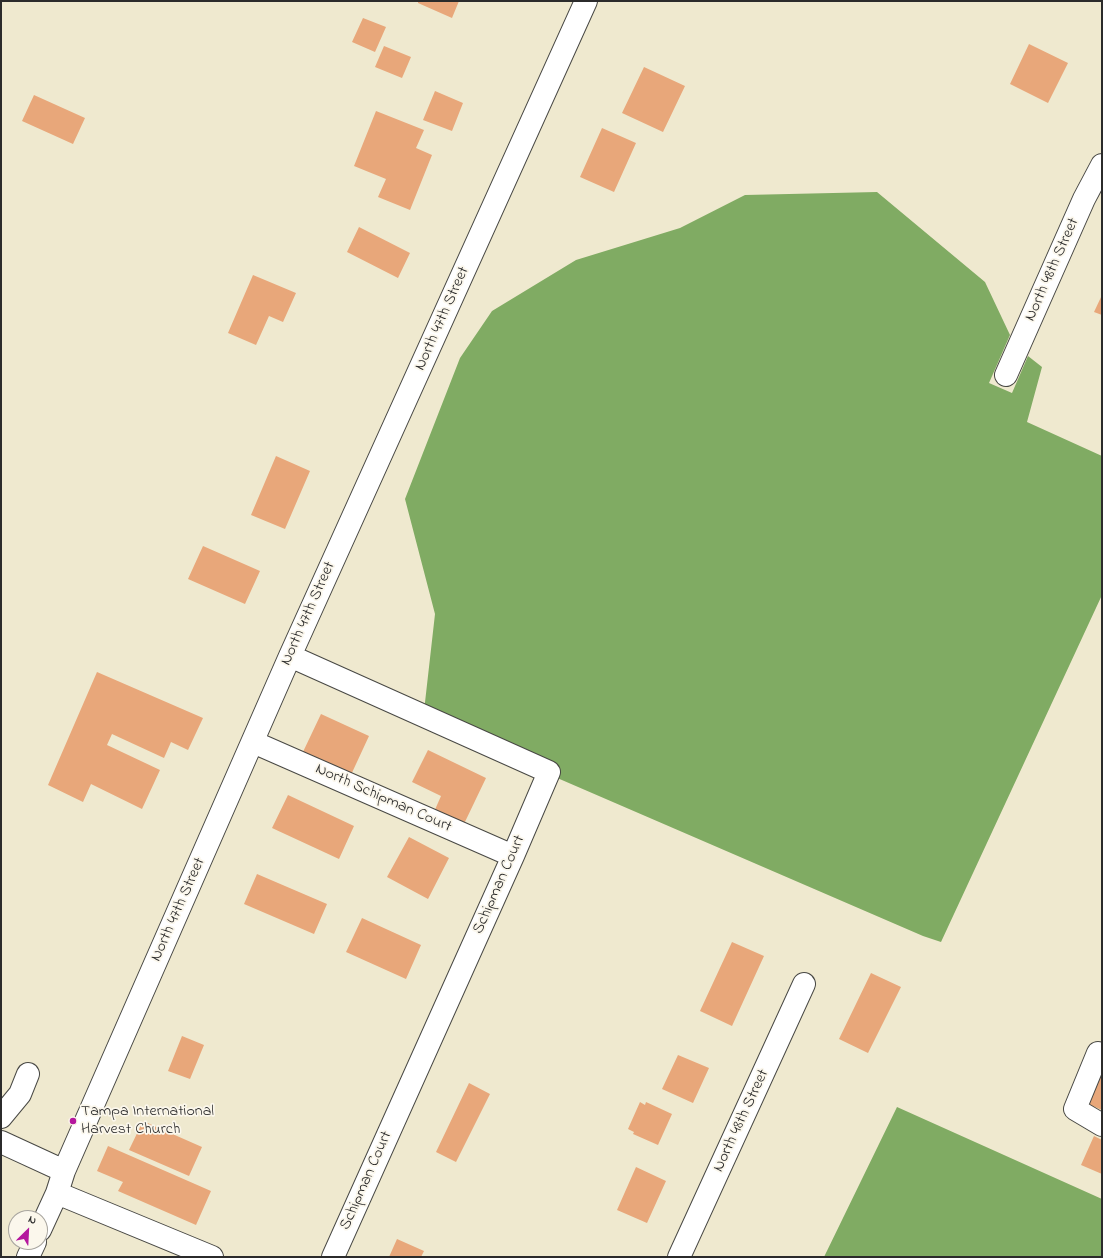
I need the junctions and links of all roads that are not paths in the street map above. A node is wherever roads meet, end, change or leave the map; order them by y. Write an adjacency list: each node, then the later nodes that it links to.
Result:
1 (586, 1): 4 (street, North 47th Street)
2 (1102, 165): 3 (street, North 48th Street)
3 (1006, 376)
4 (290, 656): 5 (street, North 47th Street); 6 (street, Schipman Court)
5 (252, 742): 6 (street, North Schipman Court); 13 (street, North 47th Street)
6 (513, 856): 17 (street, Schipman Court)
7 (804, 984): 18 (street, North 48th Street)
8 (1098, 1054): 11 (street)
9 (28, 1074): 10 (street)
10 (1, 1117)
11 (1102, 1125)
12 (1, 1142): 13 (street)
13 (64, 1171): 14 (street, North 47th Street)
14 (57, 1193): 15 (street, North 47th Street); 16 (street)
15 (48, 1213)
16 (212, 1257)
17 (333, 1257)
18 (679, 1257)

